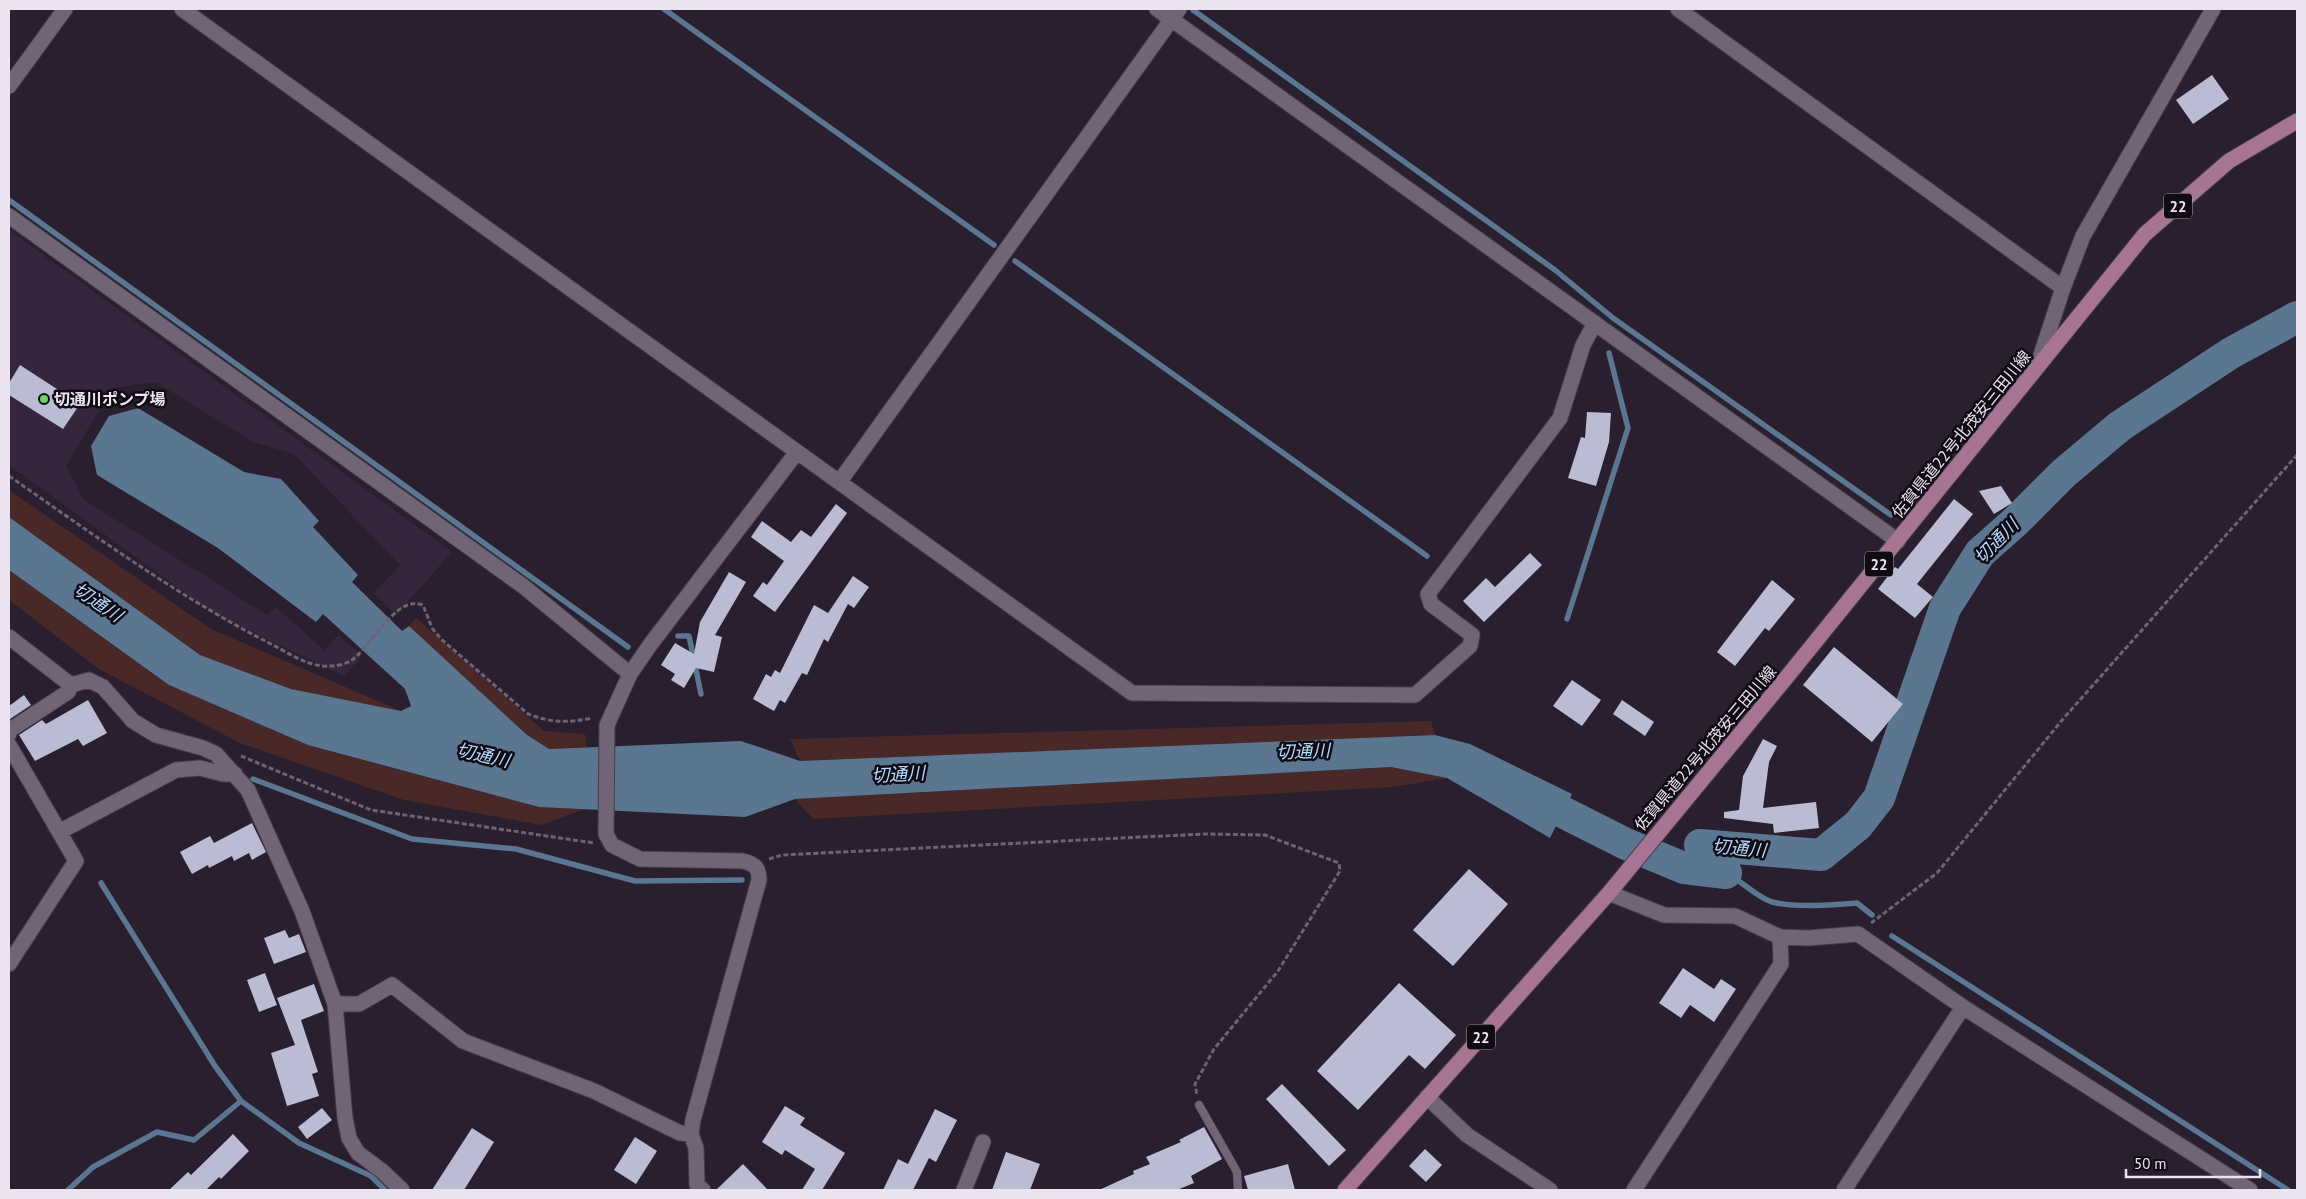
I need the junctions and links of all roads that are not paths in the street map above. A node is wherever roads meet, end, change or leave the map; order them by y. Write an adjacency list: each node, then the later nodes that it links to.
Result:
1 (65, 9): 7 (street)
2 (182, 9): 13 (street)
3 (1157, 9): 6 (street)
4 (1678, 9): 10 (street)
5 (2213, 9): 10 (street)
6 (1175, 14): 11 (street); 14 (street)
7 (9, 86)
8 (2297, 121): 12 (main road, 佐賀県道22号北茂安三田川線 / 22)
9 (9, 216): 17 (street)
10 (2063, 288): 12 (street)
11 (1595, 323): 14 (street); 15 (street)
12 (2037, 368): 15 (main road, 佐賀県道22号北茂安三田川線 / 22)
13 (797, 452): 14 (street); 17 (street)
14 (840, 481)
15 (1898, 541): 23 (main road, 佐賀県道22号北茂安三田川線 / 22)
16 (9, 637): 18 (street)
17 (630, 674): 30 (street)
18 (71, 685): 19 (street); 21 (street)
19 (9, 734)
20 (9, 744): 22 (street)
21 (235, 774): 22 (street); 26 (street)
22 (61, 831): 25 (street)
23 (1612, 888): 24 (street); 28 (main road, 佐賀県道22号北茂安三田川線 / 22)
24 (1780, 937): 27 (street); 38 (street)
25 (9, 964)
26 (335, 1004): 30 (street); 33 (street)
27 (1963, 1006): 39 (street); 40 (street)
28 (1427, 1096): 36 (main road, 佐賀県道22号北茂安三田川線 / 22); 37 (street)
29 (1199, 1105): 35 (lane)
30 (691, 1134): 32 (street)
31 (982, 1142): 34 (street)
32 (697, 1188)
33 (402, 1190)
34 (964, 1190)
35 (1238, 1190)
36 (1344, 1190)
37 (1550, 1190)
38 (1634, 1190)
39 (1844, 1190)
40 (2250, 1190)

